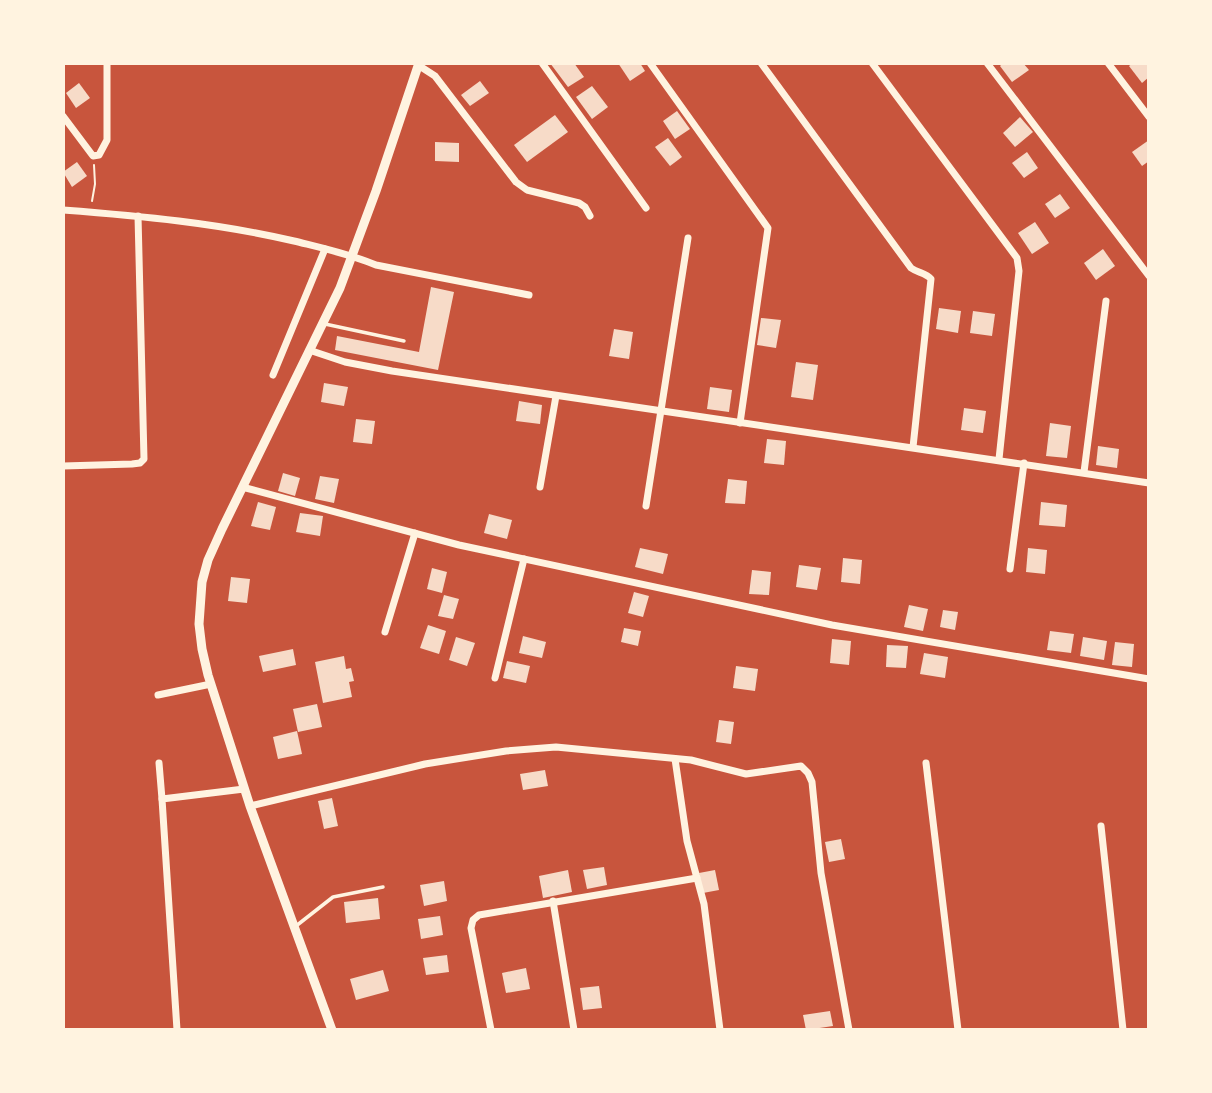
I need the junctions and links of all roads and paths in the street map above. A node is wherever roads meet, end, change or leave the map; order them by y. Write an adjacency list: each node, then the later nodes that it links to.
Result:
1 (107, 63): 11 (street)
2 (542, 63): 12 (street)
3 (650, 63): 29 (street)
4 (761, 63): 30 (street)
5 (872, 63): 31 (street)
6 (987, 63): 20 (street)
7 (1108, 63): 10 (street)
8 (419, 64): 16 (street); 19 (street)
9 (63, 116): 11 (street)
10 (1149, 117)
11 (93, 156): 14 (path)
12 (646, 208)
13 (63, 210): 14 (street)
14 (90, 212): 15 (street)
15 (138, 216): 18 (street); 33 (street)
16 (590, 216)
17 (688, 238): 28 (street)
18 (325, 249): 19 (street); 26 (street)
19 (353, 255): 21 (street); 23 (street)
20 (1149, 276)
21 (529, 295)
22 (1106, 301): 34 (street)
23 (323, 323): 24 (lane); 25 (street)
24 (404, 341)
25 (309, 350): 27 (street); 36 (street)
26 (273, 375)
27 (556, 396): 28 (street); 37 (street)
28 (660, 411): 29 (street); 38 (street)
29 (740, 423): 30 (street)
30 (914, 447): 31 (street)
31 (999, 459): 32 (street)
32 (1024, 463): 34 (street); 41 (street)
33 (63, 466)
34 (1084, 472): 35 (street)
35 (1149, 483)
36 (242, 487): 39 (street); 45 (street)
37 (540, 487)
38 (646, 506)
39 (415, 533): 40 (street); 42 (street)
40 (524, 559): 43 (street); 44 (street)
41 (1010, 569)
42 (385, 632)
43 (495, 678)
44 (1149, 680)
45 (211, 684): 46 (street); 50 (street)
46 (158, 695)
47 (675, 759): 52 (street); 54 (street); 63 (street)
48 (159, 763): 51 (street)
49 (926, 763): 64 (street)
50 (244, 789): 51 (street); 52 (street)
51 (162, 799): 58 (street)
52 (250, 806): 57 (street)
53 (1101, 826): 65 (street)
54 (697, 878): 56 (street); 62 (street)
55 (383, 887): 57 (lane)
56 (553, 901): 60 (street); 61 (street)
57 (294, 927): 59 (street)
58 (177, 1030)
59 (332, 1030)
60 (491, 1030)
61 (573, 1030)
62 (720, 1030)
63 (849, 1030)
64 (958, 1030)
65 (1124, 1030)

